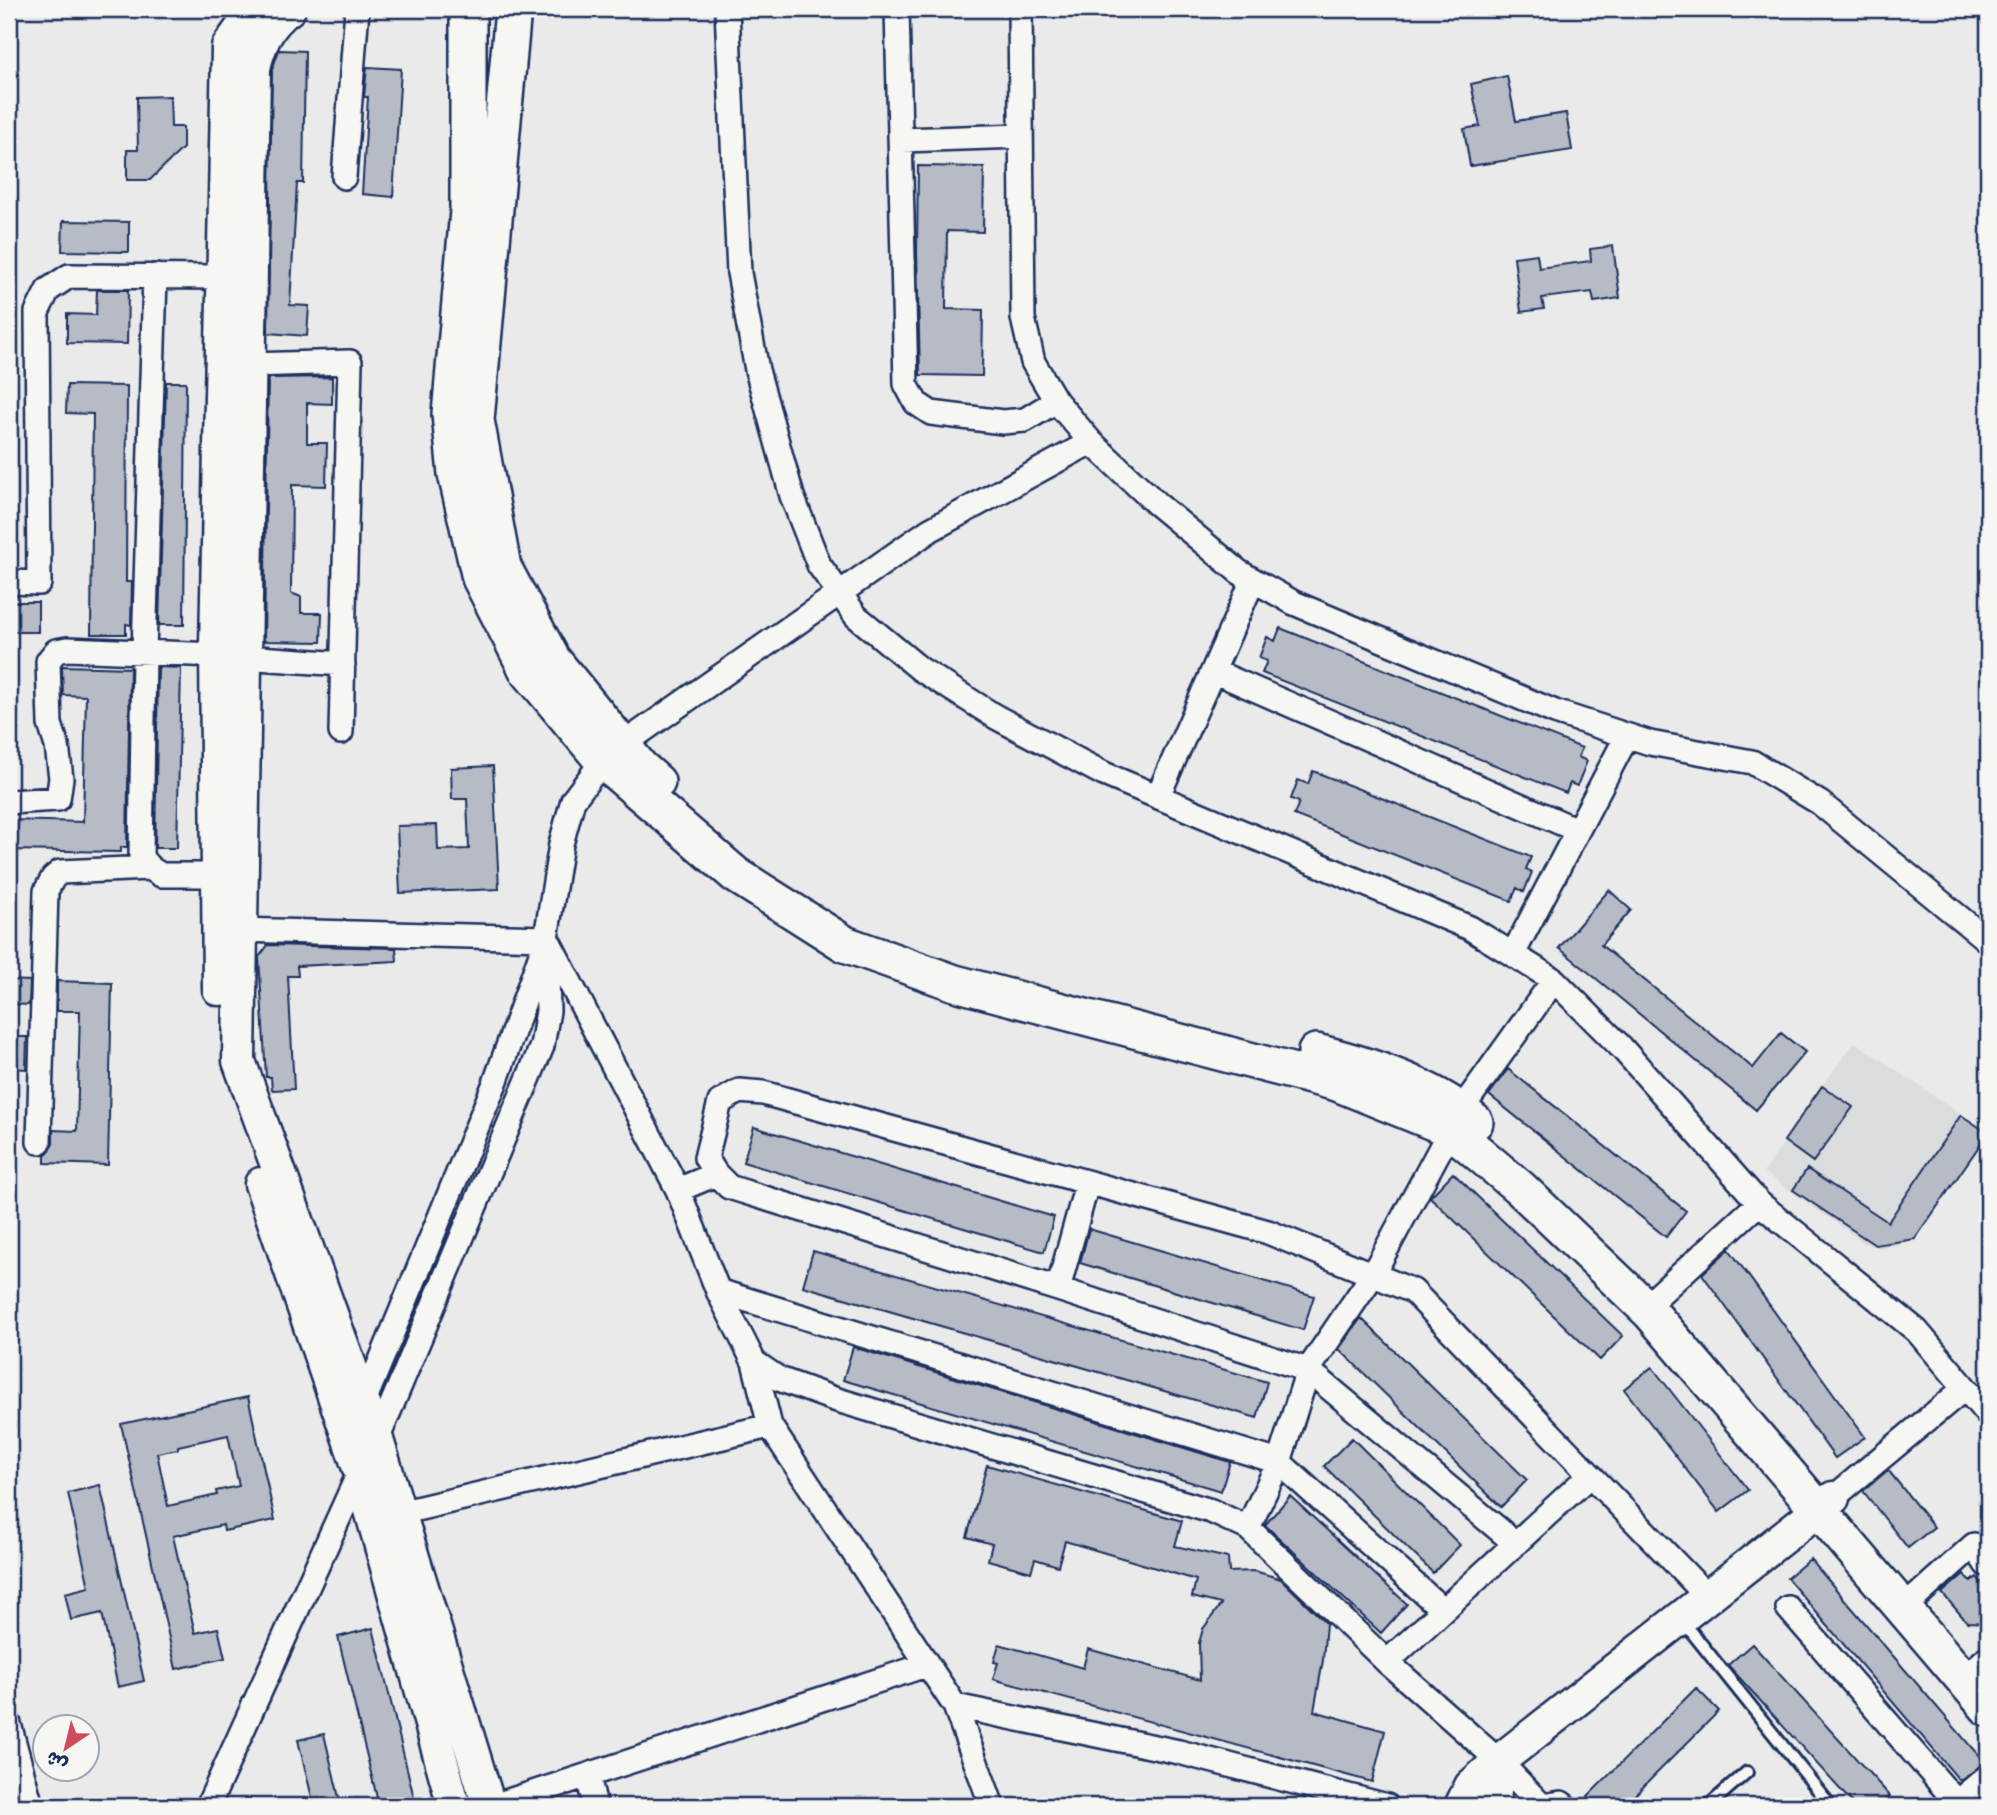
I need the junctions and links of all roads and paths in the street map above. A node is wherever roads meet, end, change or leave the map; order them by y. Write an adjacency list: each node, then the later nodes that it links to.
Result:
1 (255, 9): 13 (main road)
2 (289, 9): 14 (main road)
3 (357, 9): 11 (street)
4 (468, 9): 26 (main road)
5 (513, 9): 26 (main road)
6 (727, 9): 19 (street)
7 (897, 9): 10 (street)
8 (1020, 9): 9 (street)
9 (1021, 136): 10 (street); 15 (street)
10 (902, 140): 15 (street)
11 (344, 177)
12 (155, 276): 13 (street); 18 (street); 20 (street)
13 (223, 277): 21 (main road)
14 (250, 365): 21 (main road); 22 (street)
15 (1056, 401): 16 (street)
16 (1091, 442): 17 (street); 19 (street)
17 (1253, 580): 23 (street); 25 (street)
18 (9, 582)
19 (839, 592): 26 (street); 27 (street)
20 (144, 653): 21 (street); 28 (street); 30 (street)
21 (230, 657): 22 (street); 31 (main road); 32 (main road)
22 (343, 664): 24 (street)
23 (1213, 671): 27 (street); 29 (street)
24 (341, 732)
25 (1626, 736): 29 (street); 34 (street)
26 (613, 753): 33 (street); 37 (main road)
27 (1158, 796): 35 (street)
28 (9, 802)
29 (1577, 830): 35 (street)
30 (150, 868): 31 (street); 38 (street)
31 (218, 875): 55 (main road)
32 (241, 930): 33 (street); 50 (main road)
33 (547, 938): 41 (street); 50 (street); 53 (street)
34 (1988, 941)
35 (1513, 954): 36 (street)
36 (1554, 980): 37 (street); 42 (street)
37 (1456, 1119): 43 (street); 46 (main road); 57 (main road)
38 (39, 1142)
39 (716, 1174): 40 (street); 41 (street); 44 (street)
40 (1087, 1184): 43 (street); 44 (street)
41 (678, 1190): 45 (street)
42 (1759, 1203): 46 (street); 49 (street)
43 (1372, 1276): 48 (street); 56 (street)
44 (1059, 1289): 48 (street)
45 (718, 1291): 47 (street); 54 (street)
46 (1654, 1299): 57 (main road)
47 (754, 1362): 52 (street); 59 (street)
48 (1308, 1370): 54 (street); 60 (street)
49 (1965, 1388): 51 (street); 57 (street)
50 (363, 1404): 53 (main road); 55 (street)
51 (1988, 1415)
52 (770, 1426): 58 (street); 68 (street)
53 (377, 1440): 55 (street); 58 (main road)
54 (1279, 1462): 59 (street); 65 (street)
55 (360, 1471): 79 (street); 80 (main road)
56 (1590, 1475): 60 (street); 62 (street)
57 (1826, 1504): 62 (main road); 63 (main road); 71 (main road)
58 (399, 1513): 81 (main road)
59 (1248, 1528): 67 (street)
60 (1515, 1543): 65 (street)
61 (1988, 1562): 63 (street)
62 (1707, 1596): 66 (main road)
63 (1917, 1596): 69 (main road)
64 (1788, 1608): 77 (street)
65 (1443, 1610): 67 (street)
66 (1680, 1617): 73 (main road); 90 (lane)
67 (1387, 1662): 73 (street)
68 (926, 1665): 70 (street); 75 (street)
69 (1985, 1666)
70 (955, 1706): 83 (street); 84 (street)
71 (1988, 1708)
72 (9, 1724): 78 (street)
73 (1499, 1761): 85 (main road); 86 (main road); 87 (street)
74 (1747, 1772): 89 (lane)
75 (588, 1776): 81 (street); 82 (street)
76 (1988, 1776): 77 (street)
77 (1959, 1804)
78 (31, 1806)
79 (208, 1806)
80 (454, 1806)
81 (491, 1806)
82 (595, 1806)
83 (992, 1806)
84 (1387, 1806)
85 (1461, 1806)
86 (1490, 1806)
87 (1542, 1806): 88 (street)
88 (1565, 1806)
89 (1707, 1806)
90 (1831, 1806)

